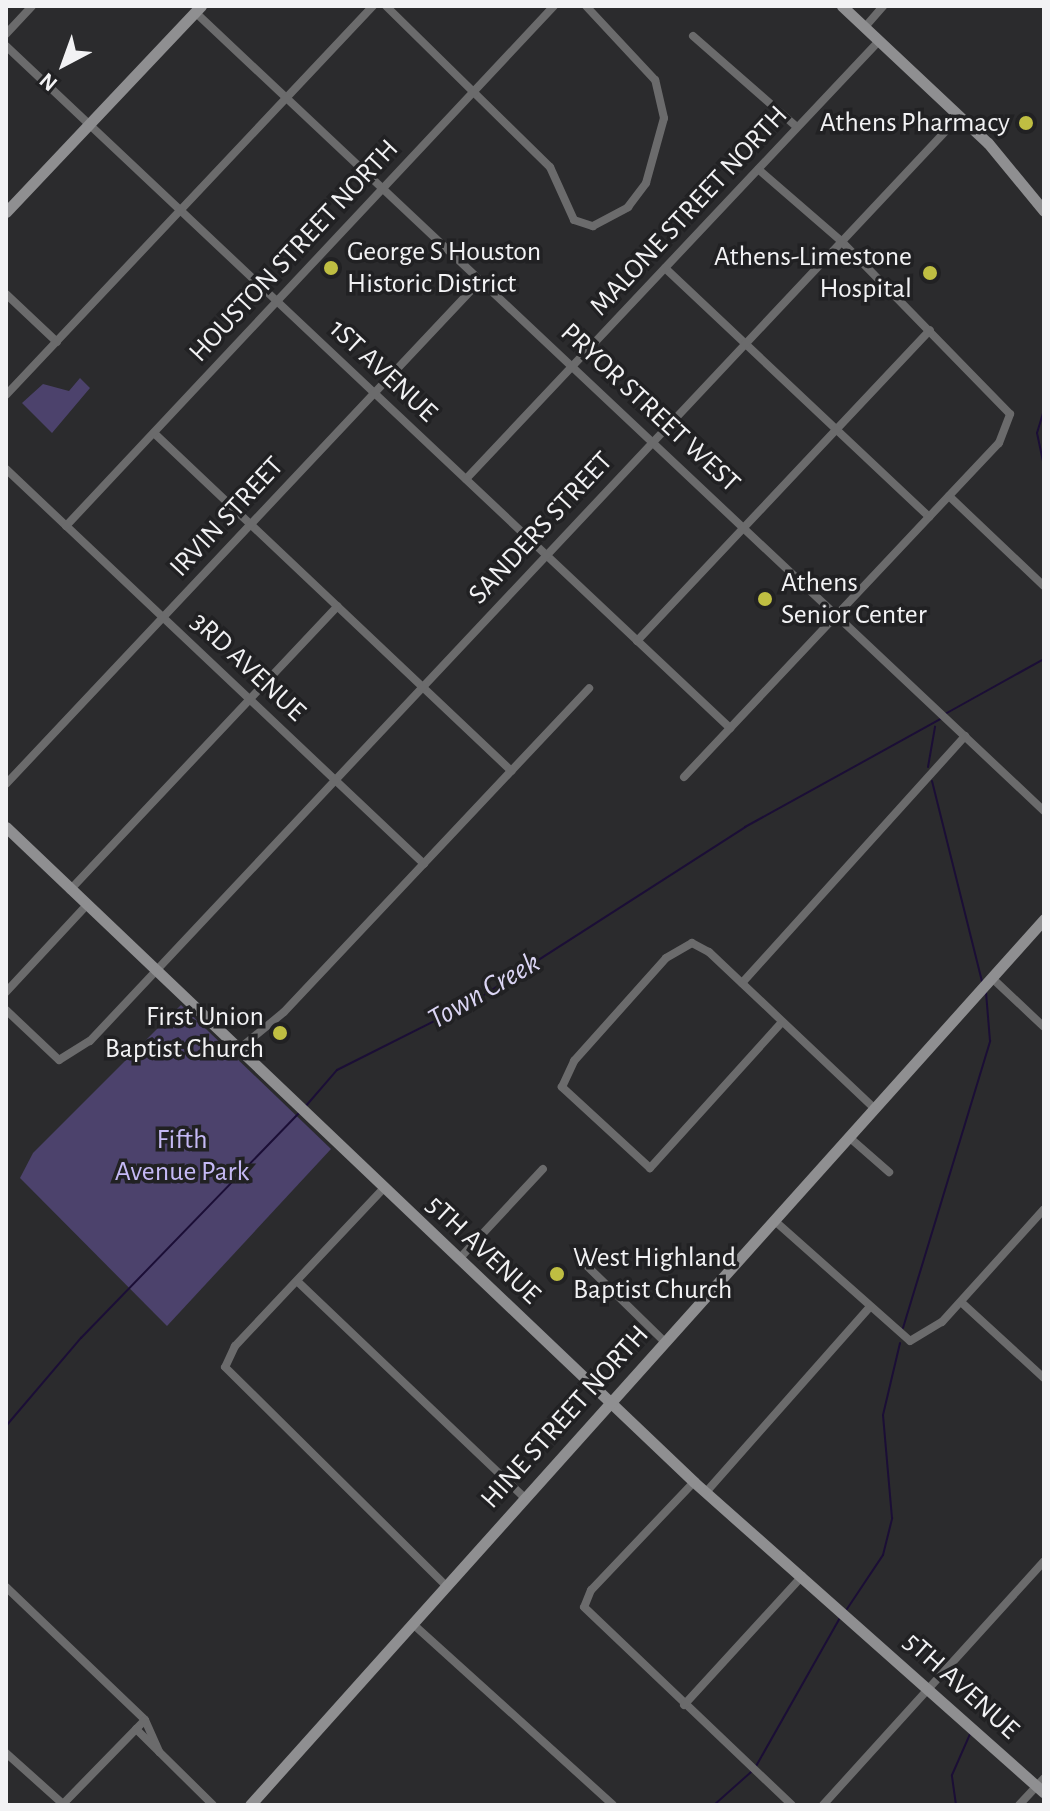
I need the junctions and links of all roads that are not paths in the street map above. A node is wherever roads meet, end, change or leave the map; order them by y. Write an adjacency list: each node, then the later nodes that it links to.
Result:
1 (32, 6): 10 (street)
2 (373, 6): 15 (street)
3 (386, 6): 14 (street)
4 (554, 6): 14 (street, HOUSTON STREET NORTH)
5 (586, 6): 14 (street)
6 (842, 6): 9 (street)
7 (883, 6): 9 (street)
8 (195, 8): 15 (street, PRYOR STREET WEST); 17 (street)
9 (865, 27): 12 (street)
10 (6, 34)
11 (693, 36): 18 (street)
12 (878, 42): 16 (street); 18 (street, MALONE STREET NORTH)
13 (6, 46): 17 (street, 1ST AVENUE)
14 (476, 91): 20 (street, HOUSTON STREET NORTH)
15 (286, 98): 20 (street, PRYOR STREET WEST); 21 (street)
16 (959, 117): 22 (street); 24 (street, SANDERS STREET)
17 (89, 125): 21 (street, 1ST AVENUE); 23 (street)
18 (797, 127): 19 (street, MALONE STREET NORTH)
19 (758, 169): 24 (street); 25 (street, MALONE STREET NORTH)
20 (383, 189): 26 (street, PRYOR STREET WEST); 28 (street, HOUSTON STREET NORTH)
21 (179, 209): 28 (street, 1ST AVENUE); 30 (street)
22 (1044, 211)
23 (6, 212)
24 (840, 240): 29 (street); 31 (street, SANDERS STREET)
25 (665, 268): 31 (street); 32 (street, MALONE STREET NORTH)
26 (480, 281): 32 (street, PRYOR STREET WEST); 33 (street, IRVIN STREET)
27 (6, 294): 30 (street)
28 (277, 301): 33 (street, 1ST AVENUE); 36 (street, HOUSTON STREET NORTH)
29 (930, 330): 35 (street); 40 (street)
30 (57, 342): 34 (street)
31 (745, 343): 35 (street); 37 (street, SANDERS STREET)
32 (572, 367): 37 (street, PRYOR STREET WEST); 39 (street, MALONE STREET NORTH)
33 (374, 393): 39 (street, 1ST AVENUE); 42 (street, IRVIN STREET)
34 (6, 395)
35 (837, 430): 41 (street); 44 (street)
36 (154, 433): 42 (street); 43 (street, HOUSTON STREET NORTH)
37 (652, 442): 44 (street, PRYOR STREET WEST); 45 (street, SANDERS STREET)
38 (6, 469): 43 (street, 3RD AVENUE)
39 (466, 479): 45 (street, 1ST AVENUE)
40 (949, 496): 41 (street); 46 (street)
41 (929, 517): 48 (street)
42 (250, 524): 47 (street); 49 (street, IRVIN STREET)
43 (66, 526): 49 (street, 3RD AVENUE)
44 (743, 529): 48 (street, PRYOR STREET WEST); 50 (street)
45 (546, 555): 50 (street, 1ST AVENUE); 51 (street, SANDERS STREET)
46 (1044, 586)
47 (338, 606): 51 (street); 53 (street)
48 (836, 616): 54 (street); 55 (street, PRYOR STREET WEST)
49 (163, 617): 53 (street, 3RD AVENUE); 59 (street, IRVIN STREET)
50 (637, 641): 54 (street, 1ST AVENUE)
51 (422, 686): 56 (street); 58 (street, SANDERS STREET)
52 (589, 688): 56 (street)
53 (250, 699): 58 (street, 3RD AVENUE); 63 (street)
54 (730, 728): 57 (street)
55 (965, 736): 60 (street, PRYOR STREET WEST); 68 (street)
56 (512, 771): 62 (street)
57 (684, 777)
58 (335, 779): 62 (street, 3RD AVENUE); 66 (street, SANDERS STREET)
59 (6, 784)
60 (1044, 811)
61 (6, 827): 63 (street, 5TH AVENUE)
62 (424, 864): 73 (street)
63 (70, 890): 64 (street, 5TH AVENUE)
64 (86, 906): 66 (street, 5TH AVENUE); 69 (street)
65 (1044, 919): 67 (street, HINE STREET NORTH)
66 (156, 972): 70 (street, SANDERS STREET); 73 (street, 5TH AVENUE)
67 (992, 978): 72 (street); 74 (street, HINE STREET NORTH)
68 (742, 983): 71 (street); 71 (street)
69 (6, 992)
70 (6, 1010)
71 (782, 1022): 74 (street)
72 (1044, 1027)
73 (239, 1049): 78 (street, 5TH AVENUE)
74 (875, 1109): 75 (street, HINE STREET NORTH)
75 (850, 1138): 77 (street); 80 (street, HINE STREET NORTH)
76 (543, 1169): 81 (street)
77 (889, 1172)
78 (383, 1189): 81 (street, 5TH AVENUE); 83 (street)
79 (1044, 1209): 84 (street)
80 (776, 1222): 85 (street); 86 (street, HINE STREET NORTH)
81 (459, 1259): 88 (street, 5TH AVENUE)
82 (586, 1265): 86 (street)
83 (297, 1281): 91 (street); 94 (street)
84 (961, 1302): 85 (street); 87 (street)
85 (869, 1308): 90 (street)
86 (665, 1342): 88 (street, HINE STREET NORTH)
87 (1044, 1378)
88 (610, 1403): 89 (street, 5TH AVENUE); 91 (street, HINE STREET NORTH)
89 (694, 1482): 90 (street, 5TH AVENUE); 98 (street)
90 (707, 1491): 93 (street, 5TH AVENUE)
91 (525, 1498): 94 (street, HINE STREET NORTH)
92 (1044, 1561): 97 (street)
93 (802, 1576): 97 (street, 5TH AVENUE); 98 (street)
94 (446, 1586): 96 (street, HINE STREET NORTH)
95 (6, 1587): 99 (street)
96 (414, 1625): 105 (street, HINE STREET NORTH); 106 (street)
97 (929, 1689): 103 (street, 5TH AVENUE); 108 (street)
98 (684, 1705): 107 (street)
99 (145, 1720): 100 (street); 101 (street)
100 (136, 1729): 101 (street); 102 (street)
101 (159, 1752): 104 (street)
102 (6, 1753)
103 (1042, 1786): 109 (street)
104 (213, 1805)
105 (250, 1805)
106 (613, 1805)
107 (792, 1805)
108 (823, 1805)
109 (1019, 1805)

